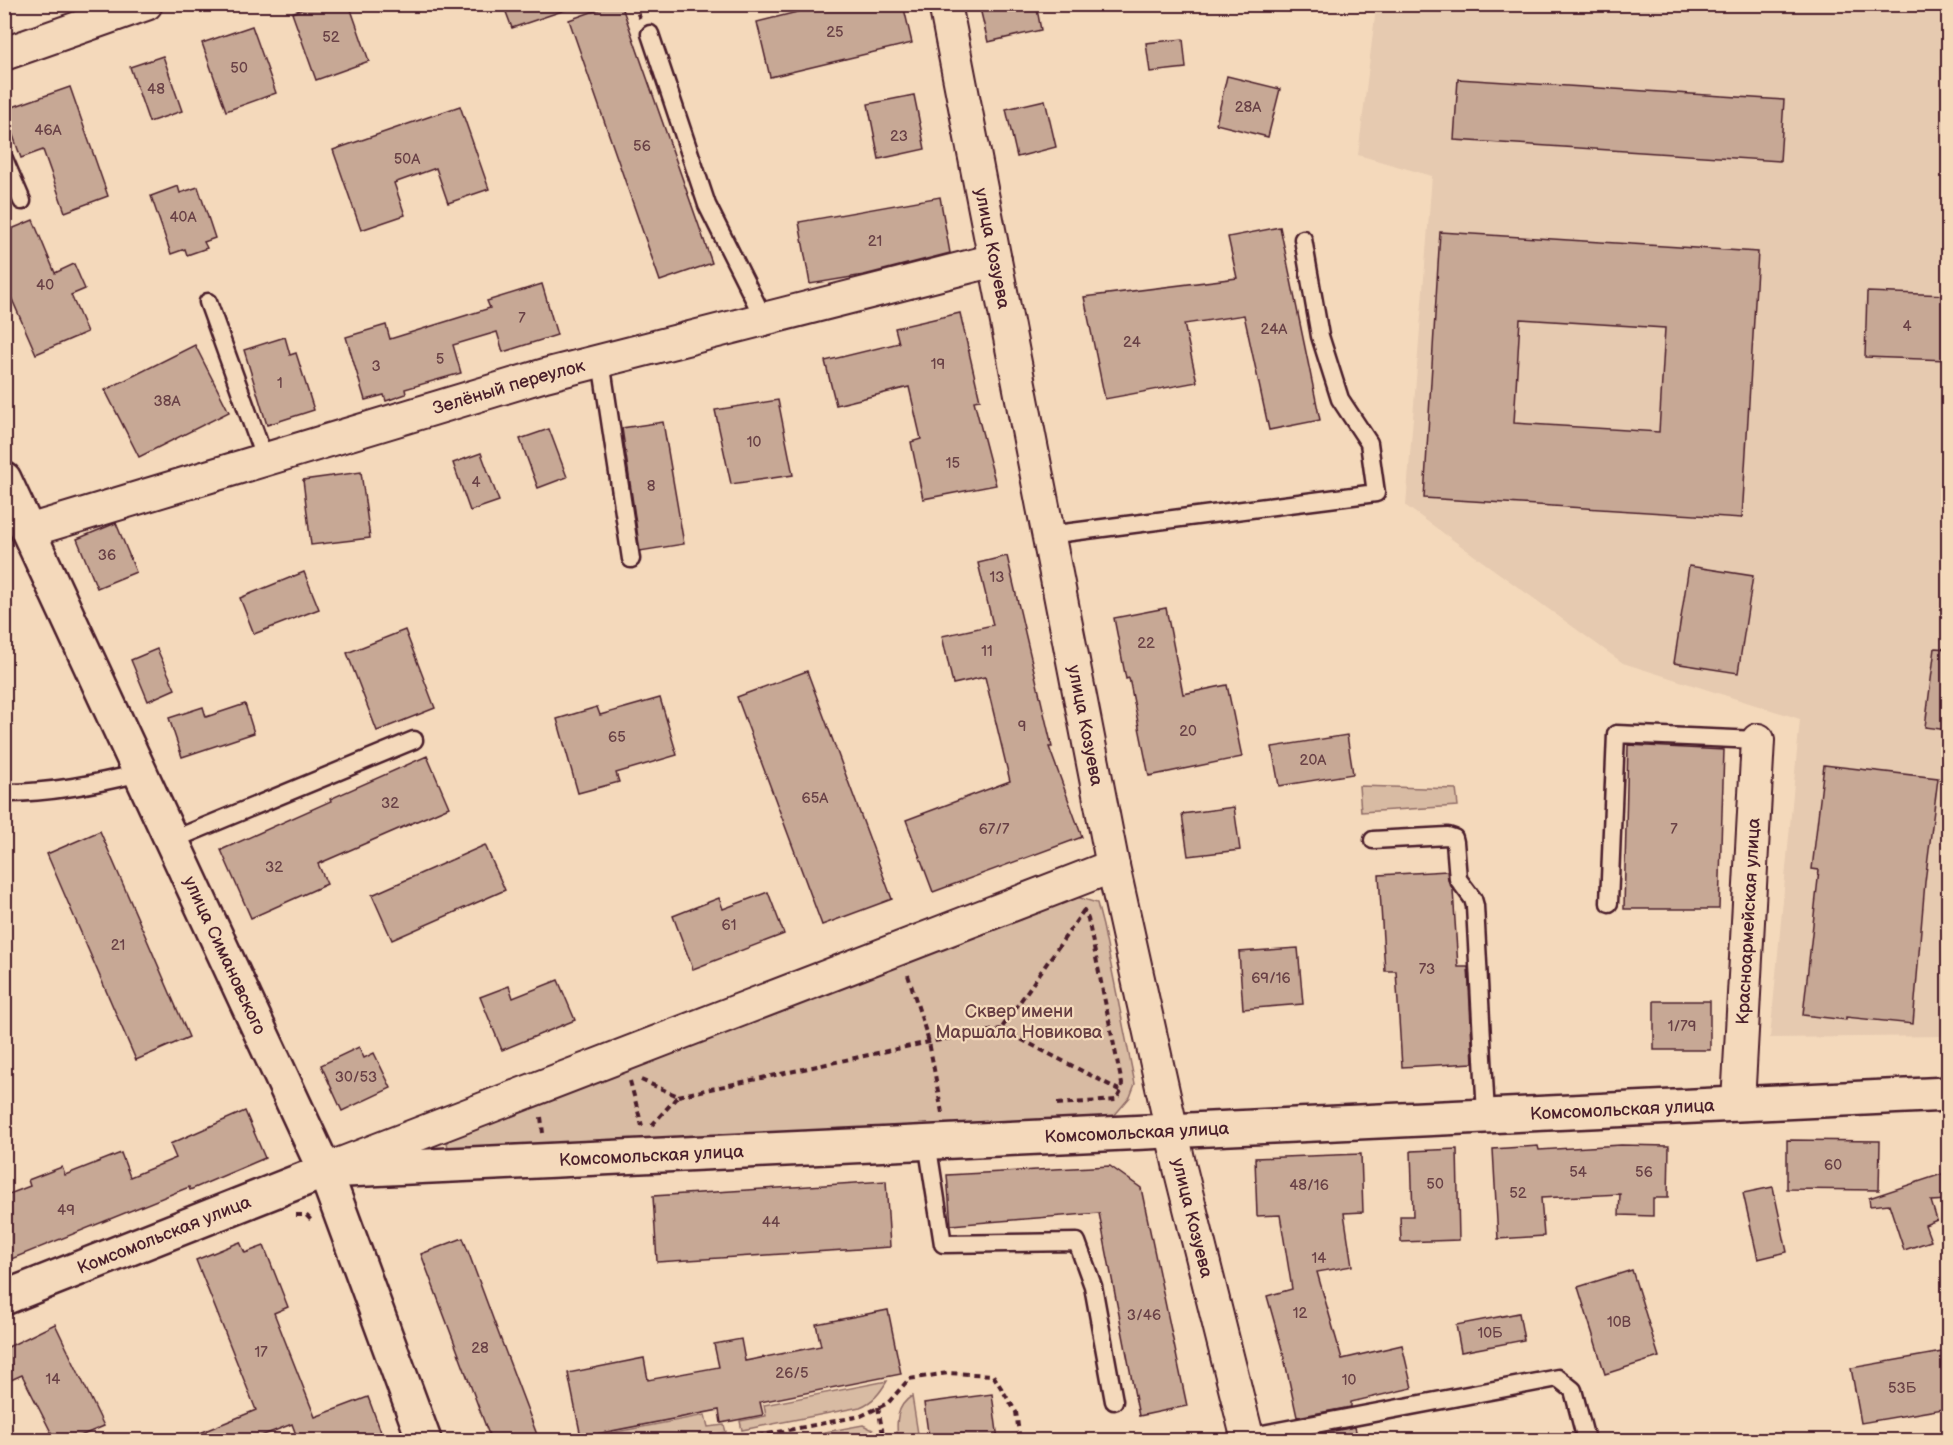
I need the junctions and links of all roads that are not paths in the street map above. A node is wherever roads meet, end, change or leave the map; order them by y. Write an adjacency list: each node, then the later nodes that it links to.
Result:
1 (146, 4): 4 (street)
2 (945, 4): 8 (street, улица Козуева)
3 (650, 34): 10 (lane)
4 (4, 54)
5 (4, 159): 6 (lane)
6 (22, 201)
7 (1303, 239): 15 (lane)
8 (995, 260): 10 (street, Зелёный переулок); 15 (street, улица Козуева)
9 (208, 302): 12 (lane)
10 (764, 319): 11 (street, Зелёный переулок)
11 (601, 360): 12 (street, Зелёный переулок); 16 (lane)
12 (265, 460): 14 (street, Зелёный переулок)
13 (4, 479): 14 (street, улица Симановского)
14 (28, 531): 19 (street, улица Симановского)
15 (1048, 535): 23 (street, улица Козуева)
16 (631, 559)
17 (414, 740): 22 (lane)
18 (1758, 740): 24 (lane); 26 (street, Красноармейская улица)
19 (140, 773): 20 (lane); 22 (street, улица Симановского)
20 (4, 793)
21 (1373, 840): 27 (lane)
22 (170, 841): 30 (street, улица Симановского)
23 (1113, 866): 29 (street, улица Козуева); 30 (street, Комсомольская улица)
24 (1609, 903)
25 (1948, 1094): 26 (street, Комсомольская улица)
26 (1738, 1103): 27 (street, Комсомольская улица)
27 (1486, 1115): 29 (street, Комсомольская улица)
28 (941, 1127): 29 (street, Комсомольская улица); 30 (street, Комсомольская улица); 32 (lane)
29 (1172, 1130): 33 (street, улица Козуева)
30 (324, 1171): 31 (street, Комсомольская улица); 34 (street, улица Симановского)
31 (4, 1298)
32 (1114, 1401)
33 (1248, 1439): 35 (lane)
34 (424, 1440)
35 (1586, 1440)

